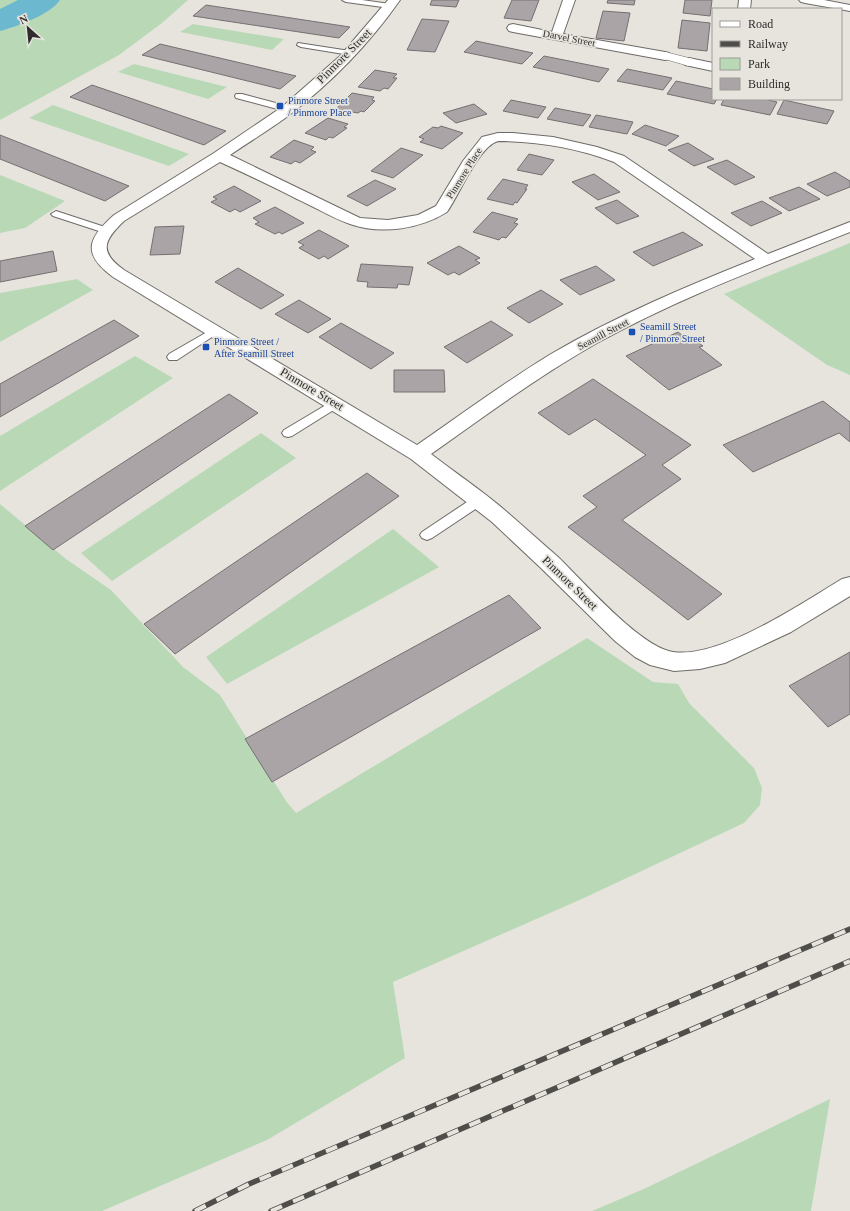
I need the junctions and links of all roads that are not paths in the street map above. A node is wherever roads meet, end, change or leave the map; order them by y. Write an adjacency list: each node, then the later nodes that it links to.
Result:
1 (346, 0): 4 (lane)
2 (569, 0): 7 (street)
3 (805, 0): 5 (street)
4 (392, 3): 9 (street, Pinmore Street)
5 (850, 8)
6 (513, 28): 7 (street, Darvel Street)
7 (557, 35): 10 (street, Darvel Street)
8 (301, 45): 9 (lane)
9 (350, 53): 14 (street, Pinmore Street)
10 (665, 56): 11 (street, Darvel Street)
11 (689, 62): 12 (street, Darvel Street)
12 (712, 67)
13 (239, 96): 14 (lane)
14 (288, 109): 15 (street, Pinmore Street)
15 (220, 156): 18 (street, Pinmore Street); 19 (street, Pinmore Place)
16 (56, 214): 18 (lane)
17 (850, 227): 19 (street, Seamill Street)
18 (105, 230): 20 (street, Pinmore Street)
19 (767, 260): 24 (street, Seamill Street)
20 (214, 331): 21 (lane); 22 (street, Pinmore Street)
21 (173, 358)
22 (336, 403): 23 (lane); 24 (street, Pinmore Street)
23 (288, 433)
24 (418, 454): 25 (street, Pinmore Street)
25 (478, 501): 26 (lane); 27 (street, Pinmore Street)
26 (427, 535)
27 (850, 585)

